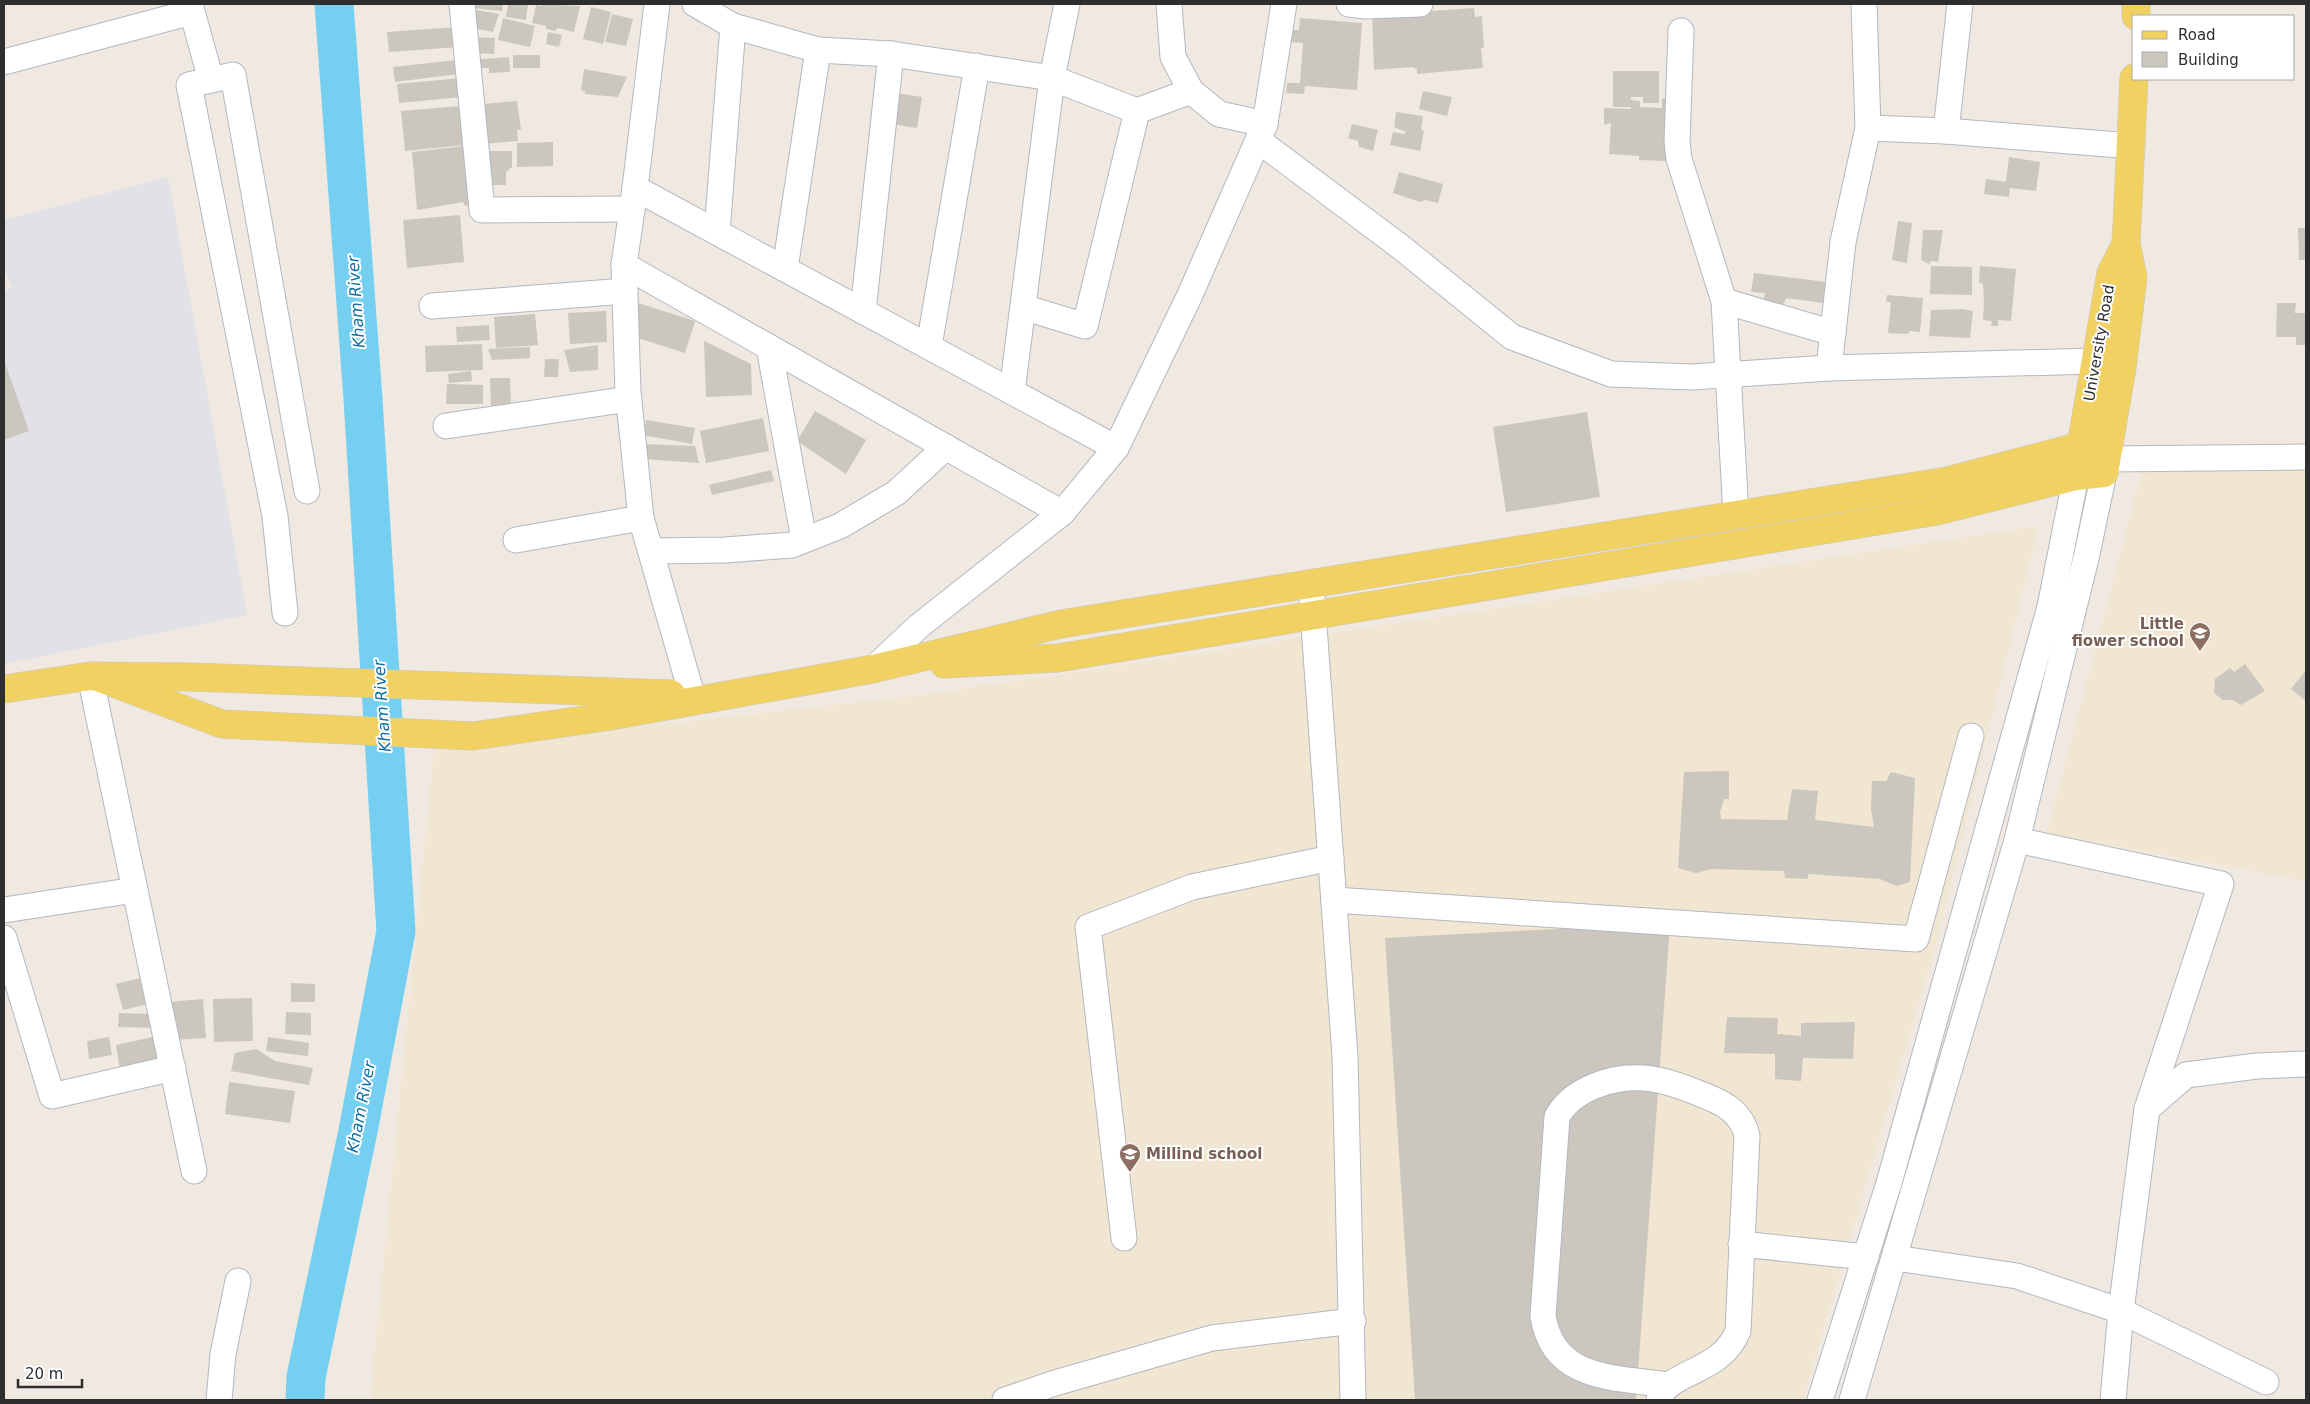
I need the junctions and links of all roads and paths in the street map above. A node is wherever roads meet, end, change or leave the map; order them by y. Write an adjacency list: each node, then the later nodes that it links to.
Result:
1 (462, 4): 27 (street)
2 (657, 4): 27 (street)
3 (695, 4): 12 (street)
4 (1067, 4): 18 (street)
5 (1164, 4): 21 (street)
6 (1284, 4): 25 (street)
7 (1350, 4): 8 (street)
8 (1420, 4)
9 (1864, 4): 23 (street)
10 (1960, 4): 24 (street)
11 (191, 8): 16 (street); 19 (street)
12 (733, 26): 14 (street); 28 (street)
13 (1681, 31): 33 (street)
14 (818, 50): 15 (street); 31 (street)
15 (891, 54): 17 (street); 36 (street)
16 (4, 62)
17 (976, 66): 18 (street); 38 (street)
18 (1052, 78): 22 (street); 35 (street)
19 (211, 80): 52 (street); 60 (street)
20 (2134, 80): 26 (main road, University Road)
21 (1191, 91): 22 (street); 25 (street)
22 (1138, 111): 35 (street)
23 (1868, 128): 24 (street); 37 (street)
24 (1946, 131): 26 (street)
25 (1261, 132): 42 (street); 48 (street)
26 (2132, 146): 29 (main road, University Road)
27 (634, 198): 28 (street); 30 (street)
28 (717, 232): 31 (street)
29 (2126, 244): 40 (main road, University Road); 50 (main road, University Road)
30 (624, 265): 32 (street); 39 (street)
31 (785, 269): 36 (street)
32 (625, 291): 34 (street); 44 (street)
33 (1724, 301): 37 (street); 42 (street)
34 (432, 306)
35 (1023, 307): 43 (street)
36 (863, 311): 38 (street)
37 (1832, 333): 41 (street)
38 (929, 346): 43 (street)
39 (769, 347): 47 (street); 57 (street)
40 (2095, 360): 41 (street); 46 (main road, University Road)
41 (1829, 368): 42 (street)
42 (1727, 375): 54 (street)
43 (1012, 392): 48 (street)
44 (629, 399): 45 (street); 55 (street)
45 (446, 426)
46 (2081, 446): 50 (main road); 51 (main road, University Road); 54 (main road)
47 (946, 447): 53 (street); 57 (street)
48 (1116, 448): 53 (street)
49 (2306, 457): 50 (street)
50 (2106, 459): 51 (main road); 68 (street)
51 (2076, 476): 61 (main road); 80 (street)
52 (307, 491)
53 (1062, 512): 62 (street)
54 (1736, 515): 59 (main road)
55 (641, 518): 56 (street); 58 (street)
56 (516, 540)
57 (804, 540): 58 (street)
58 (651, 551): 65 (street)
59 (1311, 584): 61 (street); 62 (main road)
60 (285, 613)
61 (1314, 616): 62 (main road); 69 (street)
62 (873, 668): 66 (main road)
63 (93, 676): 64 (main road); 65 (main road); 66 (main road); 70 (street)
64 (4, 688)
65 (692, 695): 66 (main road)
66 (728, 695)
67 (1971, 736): 71 (street)
68 (2017, 840): 76 (street); 81 (street)
69 (1331, 858): 71 (street); 78 (street)
70 (135, 890): 72 (street); 75 (street)
71 (1334, 900): 84 (street)
72 (4, 910)
73 (4, 938): 75 (street)
74 (2306, 1064): 76 (street)
75 (173, 1068): 77 (street)
76 (2147, 1109): 83 (street)
77 (194, 1170)
78 (1124, 1238)
79 (1742, 1244): 80 (street); 86 (street); 86 (street)
80 (1866, 1257): 87 (street)
81 (1895, 1258): 83 (street); 91 (street)
82 (238, 1281): 88 (street)
83 (2121, 1311): 85 (street); 92 (street)
84 (1353, 1321): 89 (street); 90 (street)
85 (2266, 1382)
86 (1664, 1393)
87 (1829, 1396)
88 (219, 1400)
89 (1005, 1400)
90 (1353, 1400)
91 (1852, 1400)
92 (2113, 1400)

